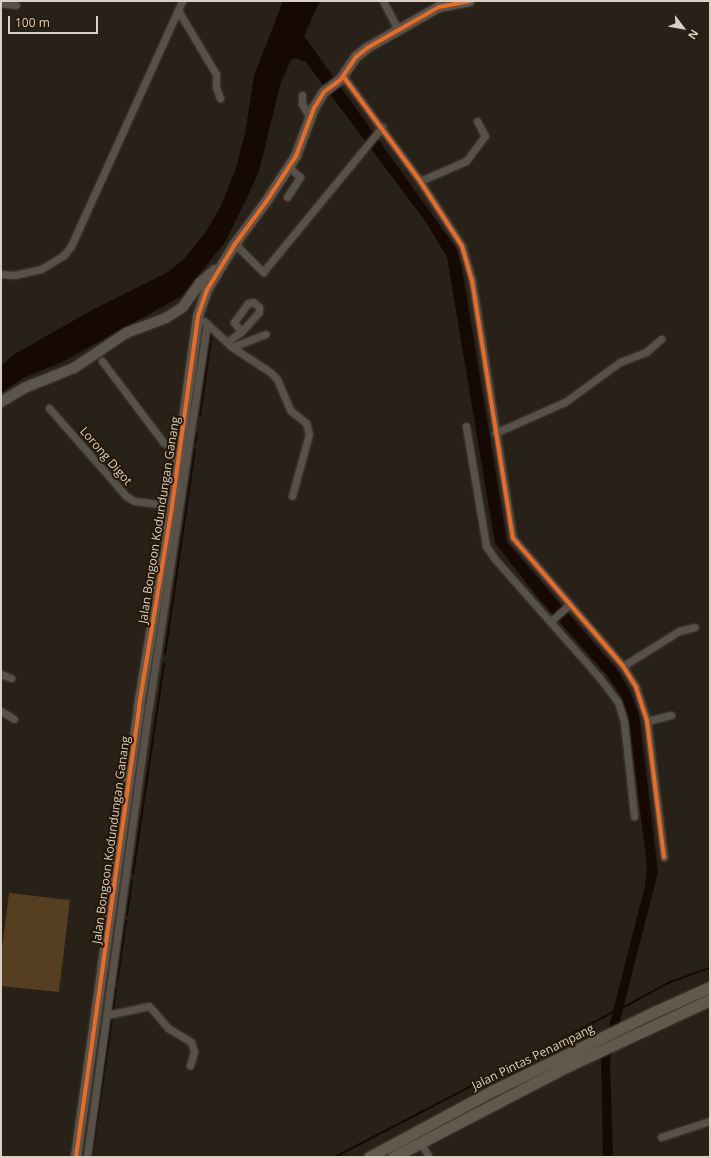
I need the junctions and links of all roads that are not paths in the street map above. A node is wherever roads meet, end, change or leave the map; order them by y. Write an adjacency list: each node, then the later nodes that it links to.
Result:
1 (182, 1): 7 (street)
2 (383, 1): 8 (street)
3 (469, 1): 4 (street, Jalan Bongoon Kodundungan Ganang)
4 (456, 2): 8 (street, Jalan Bongoon Kodundungan Ganang)
5 (1, 3): 6 (street)
6 (16, 5)
7 (178, 12): 11 (street); 20 (street)
8 (398, 30): 9 (street, Jalan Bongoon Kodundungan Ganang)
9 (342, 78): 12 (street, Jalan Bongoon Kodundungan Ganang); 14 (street)
10 (302, 95): 12 (street)
11 (220, 98)
12 (310, 118): 15 (street, Jalan Bongoon Kodundungan Ganang)
13 (477, 121): 16 (street)
14 (380, 129): 16 (street); 18 (street)
15 (289, 167): 17 (street); 18 (street, Jalan Bongoon Kodundungan Ganang)
16 (420, 181): 32 (street)
17 (287, 197)
18 (235, 244): 19 (street, Jalan Bongoon Kodundungan Ganang)
19 (220, 267): 21 (street); 22 (street, Jalan Bongoon Kodundungan Ganang)
20 (1, 274)
21 (182, 307): 22 (street); 29 (street)
22 (198, 316): 23 (street); 33 (street, Jalan Bongoon Kodundungan Ganang)
23 (207, 323): 27 (street); 33 (street)
24 (241, 332): 27 (street)
25 (266, 334): 27 (street)
26 (661, 340): 32 (street)
27 (230, 345): 34 (street)
28 (102, 361): 33 (street)
29 (1, 402)
30 (50, 408): 35 (street, Lorong Digot)
31 (466, 426): 38 (street)
32 (495, 433): 37 (street)
33 (184, 451): 35 (street, Jalan Bongoon Kodundungan Ganang)
34 (292, 496)
35 (176, 506): 36 (street, Jalan Bongoon Kodundungan Ganang)
36 (172, 530): 51 (street); 52 (street, Jalan Bongoon Kodundungan Ganang)
37 (568, 605): 38 (street); 40 (street)
38 (552, 620): 47 (street)
39 (695, 626): 40 (street)
40 (623, 666): 46 (street)
41 (1, 674): 42 (street)
42 (11, 678)
43 (1, 711): 45 (street)
44 (671, 715): 46 (street)
45 (14, 719)
46 (647, 721): 48 (street)
47 (634, 816)
48 (664, 857)
49 (710, 987): 61 (main road, Jalan Pintas Penampang)
50 (710, 1000): 58 (main road, Jalan Pintas Penampang)
51 (107, 1015): 52 (street); 53 (street)
52 (99, 1028): 55 (street); 56 (street, Jalan Bongoon Kodundungan Ganang)
53 (190, 1065)
54 (710, 1121): 57 (street)
55 (92, 1122): 56 (street); 60 (street)
56 (80, 1124): 59 (street, Jalan Bongoon Kodundungan Ganang)
57 (661, 1137)
58 (420, 1142): 62 (main road, Jalan Pintas Penampang); 63 (street)
59 (76, 1157)
60 (87, 1157)
61 (369, 1157)
62 (393, 1157)
63 (429, 1157)

